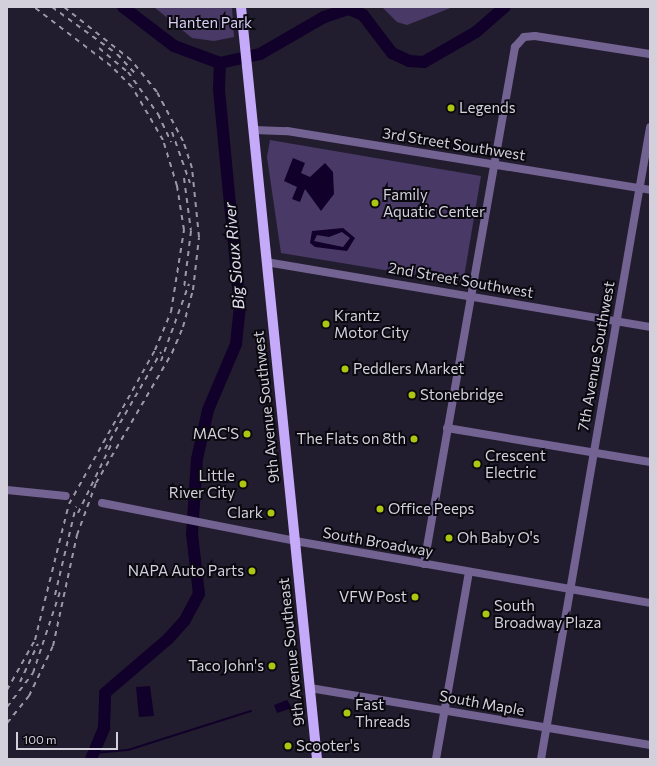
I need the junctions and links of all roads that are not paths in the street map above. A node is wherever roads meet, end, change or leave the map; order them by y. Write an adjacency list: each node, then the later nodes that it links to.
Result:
1 (241, 7): 4 (main road, 9th Avenue Southwest)
2 (650, 54): 5 (street)
3 (650, 127): 6 (street, 7th Avenue Southwest)
4 (253, 130): 5 (street, 3rd Street Southwest); 8 (main road, 9th Avenue Southwest)
5 (494, 165): 6 (street, 3rd Street Southwest); 9 (street)
6 (640, 188): 7 (street, 3rd Street Southwest); 10 (street, 7th Avenue Southwest)
7 (650, 190)
8 (266, 262): 9 (street, 2nd Street Southwest); 18 (main road, 9th Avenue Southwest)
9 (471, 296): 10 (street, 2nd Street Southwest); 12 (street)
10 (617, 321): 11 (street, 2nd Street Southwest); 13 (street, 7th Avenue Southwest)
11 (650, 327)
12 (447, 428): 13 (street); 19 (street)
13 (594, 453): 14 (street); 21 (street, 7th Avenue Southwest)
14 (650, 462)
15 (7, 490): 16 (street)
16 (66, 496)
17 (102, 503): 18 (street, South Broadway)
18 (294, 542): 19 (street, South Broadway); 23 (main road, 9th Avenue Southeast)
19 (424, 564): 20 (street, South Broadway)
20 (470, 572): 21 (street, South Broadway); 24 (street)
21 (571, 589): 22 (street, South Broadway); 25 (street, 7th Avenue Southwest)
22 (650, 603)
23 (310, 688): 24 (street, South Maple); 27 (main road, 9th Avenue Southeast)
24 (444, 711): 25 (street, South Maple); 28 (street)
25 (546, 728): 26 (street, South Maple); 29 (street, 7th Avenue Southwest)
26 (650, 745)
27 (317, 759)
28 (436, 759)
29 (541, 759)

